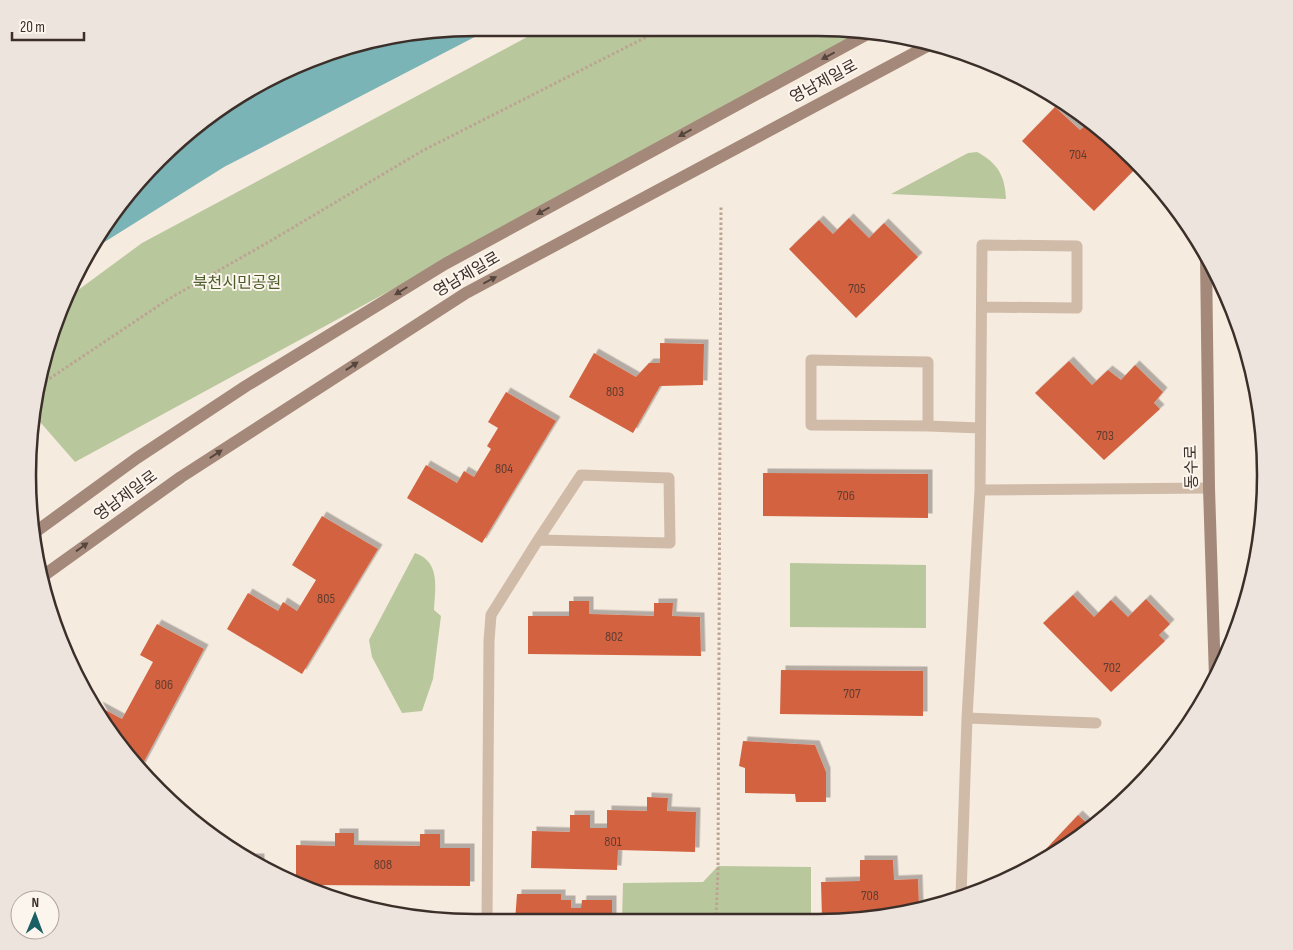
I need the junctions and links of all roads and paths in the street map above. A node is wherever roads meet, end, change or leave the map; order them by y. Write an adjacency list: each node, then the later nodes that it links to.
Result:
1 (648, 36): 7 (path)
2 (859, 38): 12 (street, 영남제일로, one-way to 12)
3 (921, 49): 14 (street, 영남제일로, one-way to 3)
4 (721, 206): 20 (path)
5 (1206, 271): 10 (street, 동수로)
6 (982, 307): 6 (lane); 9 (lane)
7 (47, 379)
8 (928, 426): 8 (lane); 9 (lane)
9 (980, 428): 11 (lane)
10 (1208, 488): 11 (lane); 15 (street, 동수로)
11 (980, 490): 16 (lane)
12 (40, 529)
13 (538, 540): 13 (lane); 19 (lane)
14 (48, 573)
15 (1214, 663)
16 (967, 718): 17 (lane); 18 (lane)
17 (1096, 723)
18 (961, 889)
19 (487, 914)
20 (716, 914)

